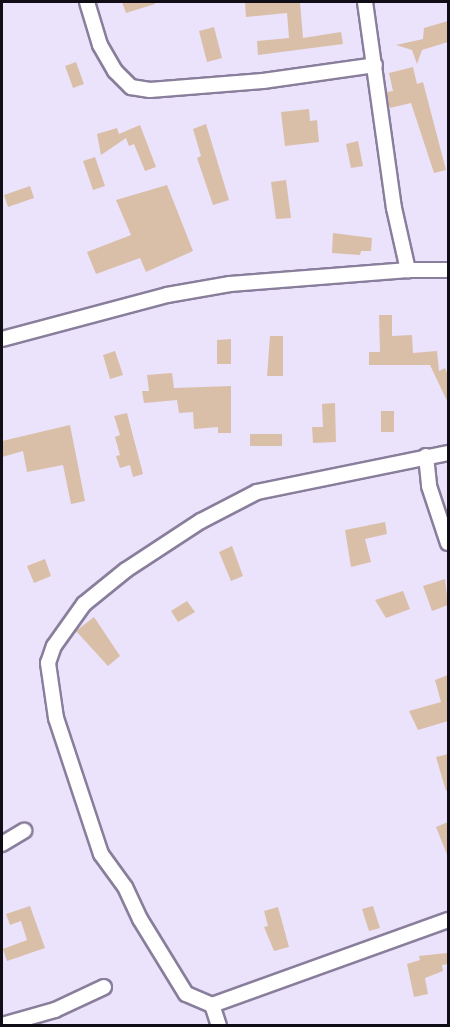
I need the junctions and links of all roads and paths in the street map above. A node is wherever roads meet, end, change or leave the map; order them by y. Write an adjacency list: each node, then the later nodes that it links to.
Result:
1 (87, 2): 3 (street)
2 (365, 2): 3 (street)
3 (375, 64): 4 (street)
4 (408, 270): 5 (street); 6 (street)
5 (448, 270)
6 (2, 339)
7 (448, 453): 8 (street)
8 (426, 456): 9 (street); 14 (street)
9 (448, 543)
10 (24, 831): 11 (street)
11 (2, 844)
12 (448, 920): 14 (street)
13 (104, 987): 15 (street)
14 (213, 1005): 16 (street)
15 (2, 1025)
16 (219, 1026)

